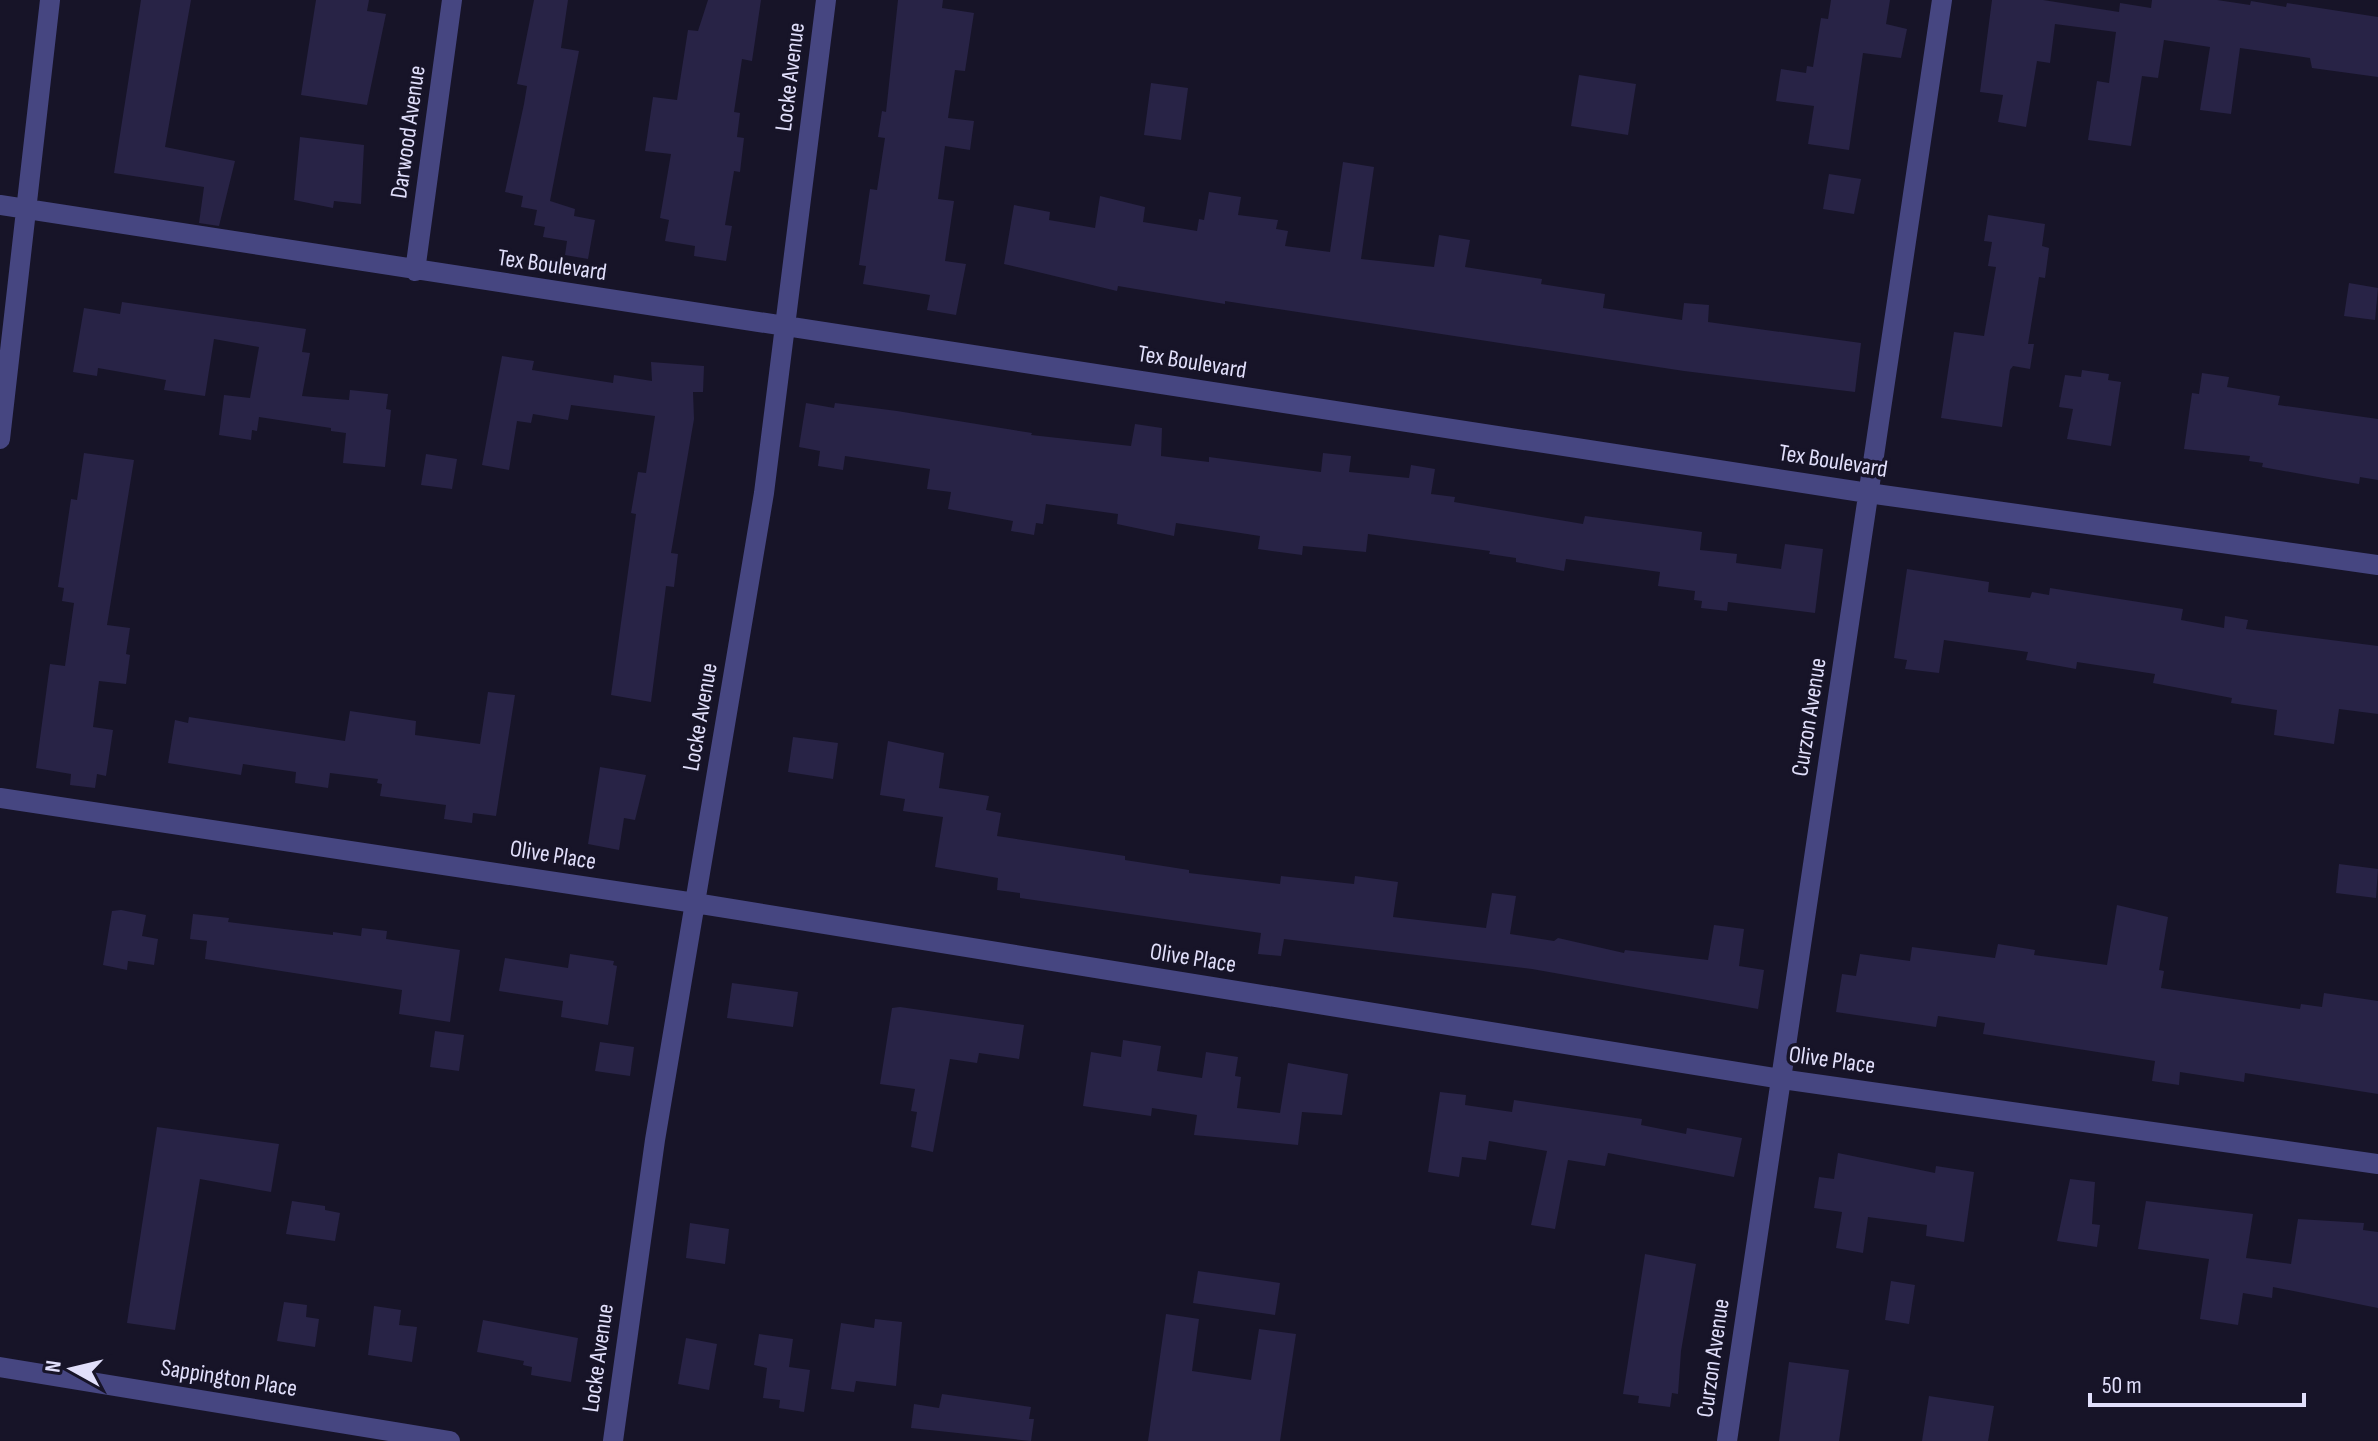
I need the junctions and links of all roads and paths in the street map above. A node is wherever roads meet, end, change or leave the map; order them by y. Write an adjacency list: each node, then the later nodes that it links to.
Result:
1 (50, 0): 6 (street)
2 (452, 0): 7 (street, Darwood Avenue)
3 (826, 0): 8 (street, Locke Avenue)
4 (1942, 0): 10 (street, Curzon Avenue)
5 (0, 205): 6 (street, Tex Boulevard)
6 (26, 208): 7 (street, Tex Boulevard); 9 (street)
7 (415, 271): 8 (street, Tex Boulevard)
8 (785, 325): 10 (street, Tex Boulevard); 13 (street, Locke Avenue)
9 (0, 439)
10 (1868, 493): 11 (street, Tex Boulevard); 14 (street, Curzon Avenue)
11 (2378, 565)
12 (0, 798): 13 (street, Olive Place)
13 (695, 903): 14 (street, Olive Place); 18 (street, Locke Avenue)
14 (1781, 1079): 15 (street, Olive Place); 19 (street, Curzon Avenue)
15 (2378, 1164)
16 (0, 1367): 17 (street, Sappington Place)
17 (450, 1441)
18 (613, 1441)
19 (1727, 1441)

